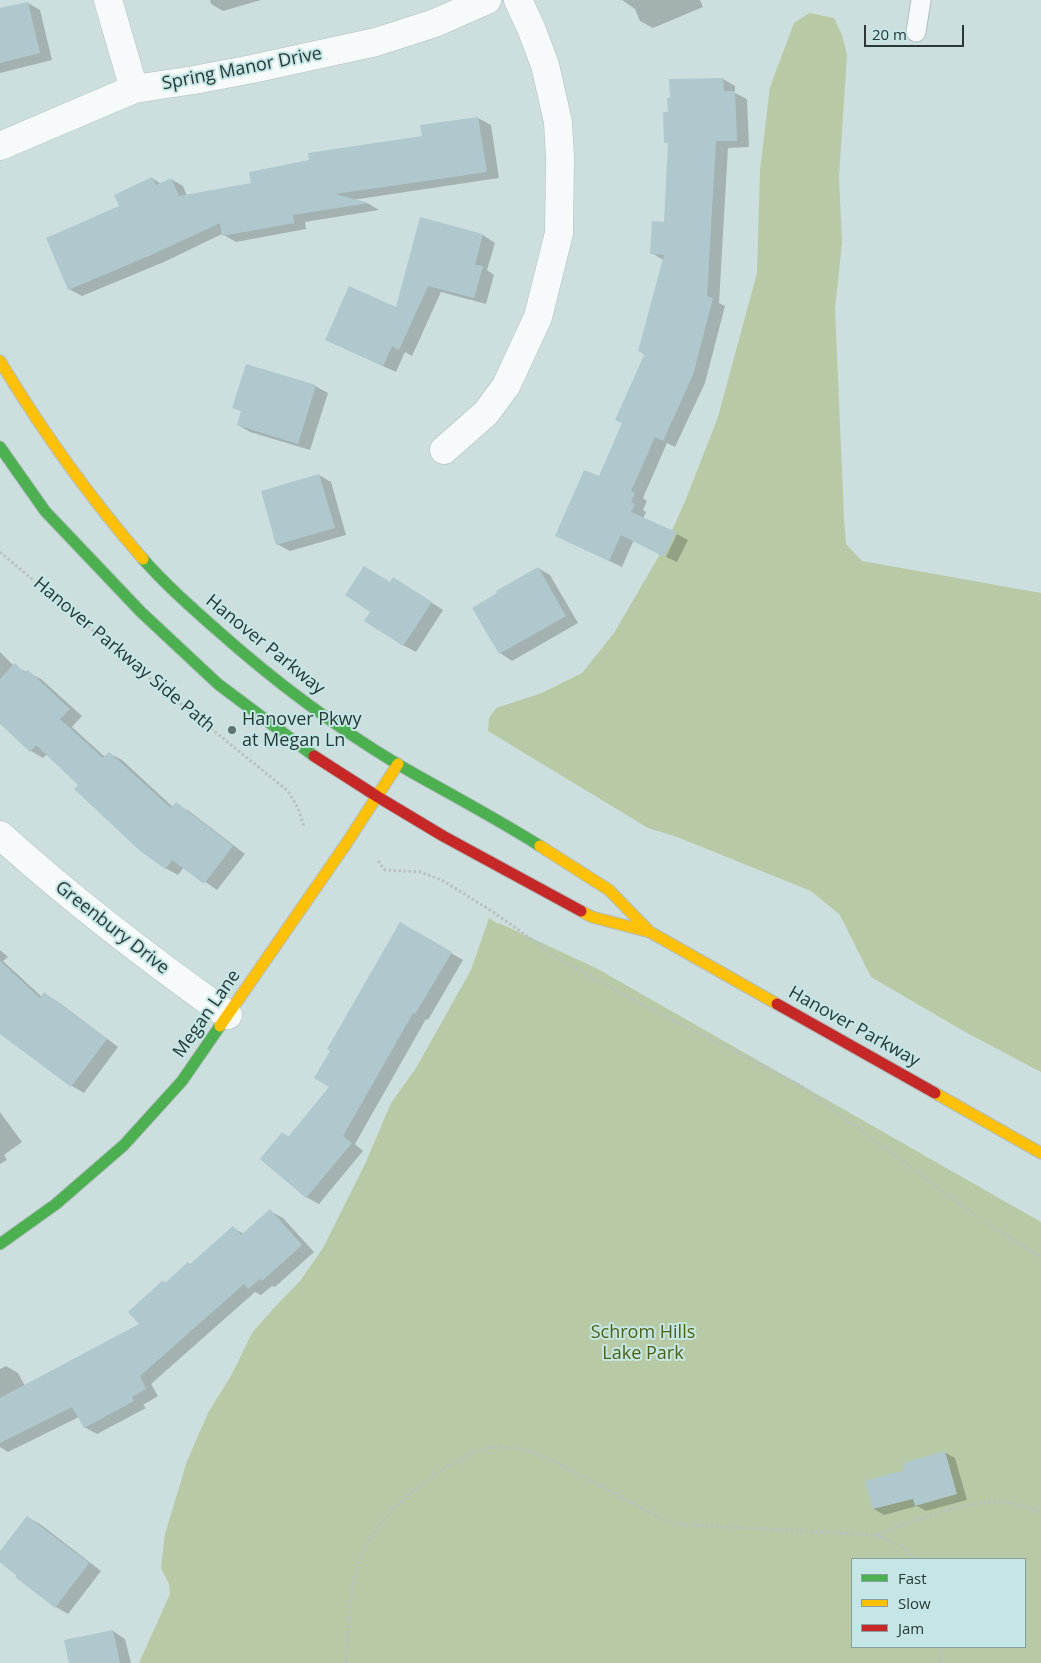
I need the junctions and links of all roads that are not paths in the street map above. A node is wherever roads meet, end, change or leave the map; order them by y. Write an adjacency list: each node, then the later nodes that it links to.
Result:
1 (108, 0): 6 (street)
2 (487, 0): 6 (street, Spring Manor Drive)
3 (518, 0): 10 (street)
4 (921, 0): 5 (lane)
5 (916, 32)
6 (134, 89): 7 (street, Spring Manor Drive)
7 (0, 146)
8 (0, 361): 11 (street, Hanover Parkway)
9 (0, 447): 12 (street, Hanover Parkway)
10 (444, 450)
11 (398, 764): 12 (street, Megan Lane); 14 (street, Hanover Parkway)
12 (378, 797): 14 (street, Hanover Parkway); 15 (street, Megan Lane)
13 (0, 836): 15 (street, Greenbury Drive)
14 (650, 932): 16 (street, Hanover Parkway)
15 (228, 1015): 17 (street, Megan Lane)
16 (1041, 1153)
17 (0, 1244)

